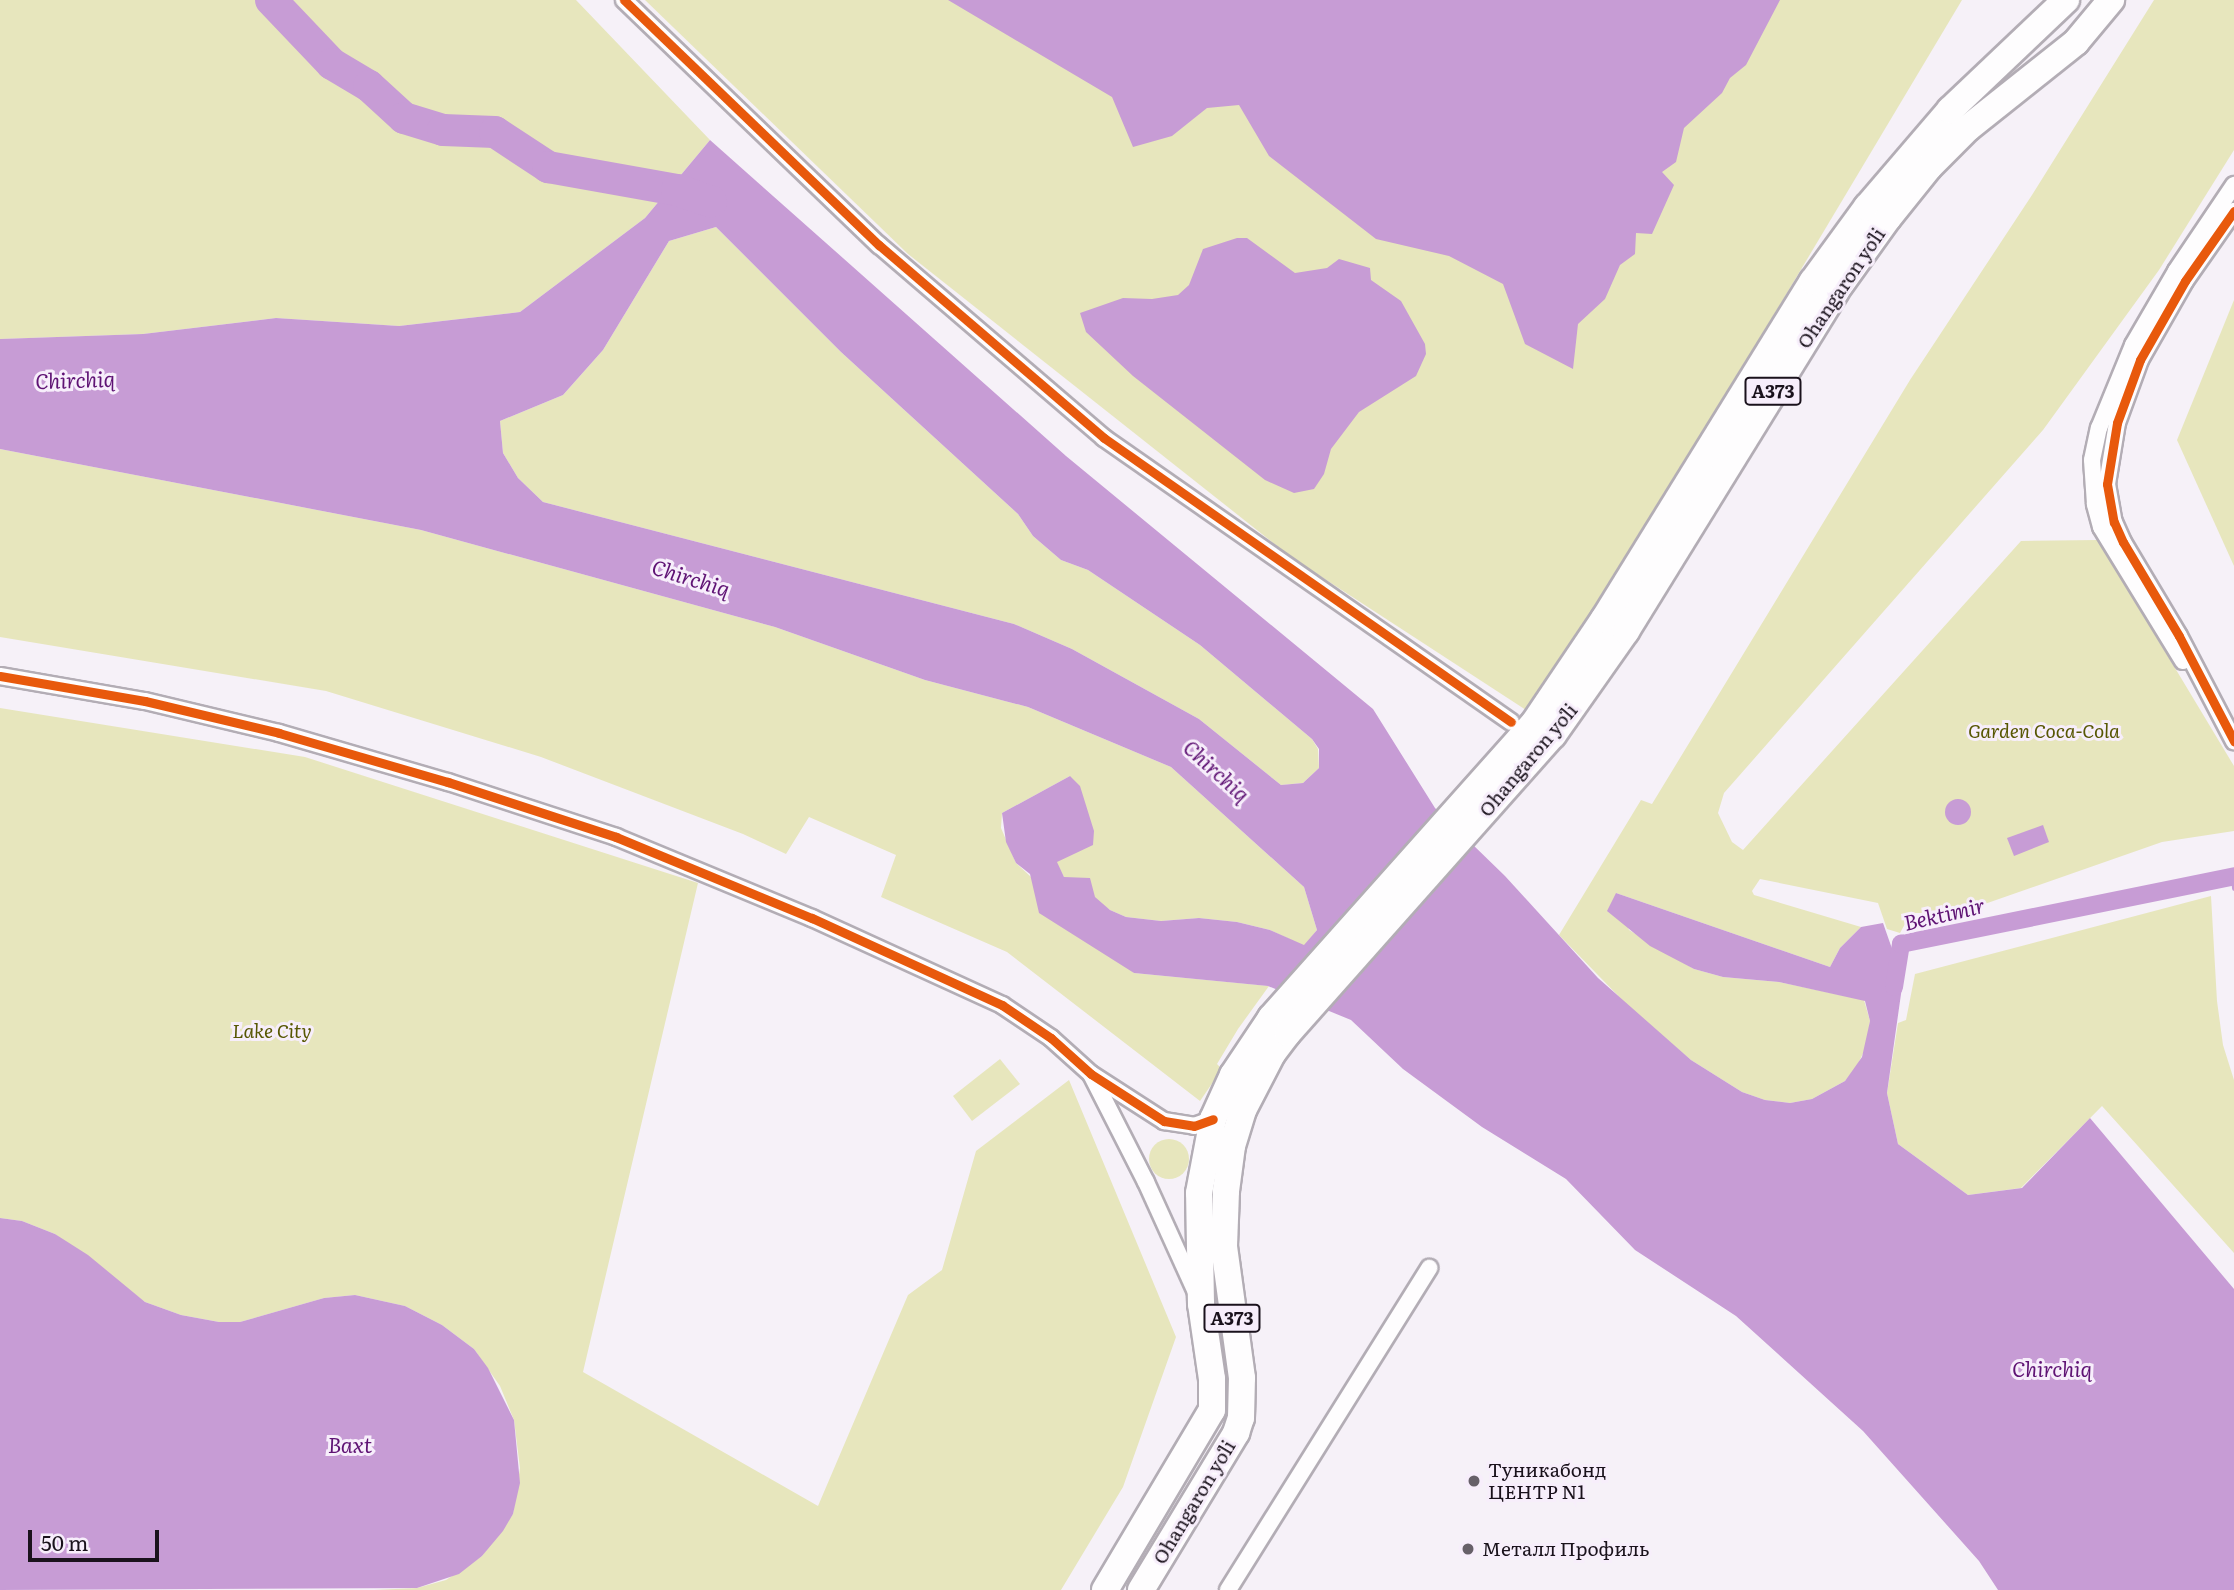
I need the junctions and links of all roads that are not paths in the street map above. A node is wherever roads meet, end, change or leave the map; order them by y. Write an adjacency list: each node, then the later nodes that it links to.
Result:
1 (624, 0): 8 (street)
2 (2066, 0): 10 (highway, Ohangaron yoʻli / A373)
3 (2110, 0): 10 (highway, Ohangaron yoʻli / A373)
4 (2234, 185): 7 (street)
5 (2234, 211): 7 (street)
6 (0, 676): 12 (street)
7 (2208, 696): 9 (street)
8 (1511, 722)
9 (2234, 741)
10 (1470, 812): 11 (highway, Ohangaron yoʻli / A373)
11 (1279, 1025): 13 (highway, Ohangaron yoʻli / A373); 17 (highway, Ohangaron yoʻli / A373)
12 (1091, 1074): 13 (street); 15 (street)
13 (1213, 1119): 15 (highway, Ohangaron yoʻli / A373)
14 (1429, 1268): 18 (street)
15 (1201, 1304): 16 (highway, Ohangaron yoʻli / A373)
16 (1105, 1590)
17 (1141, 1590)
18 (1227, 1590)

